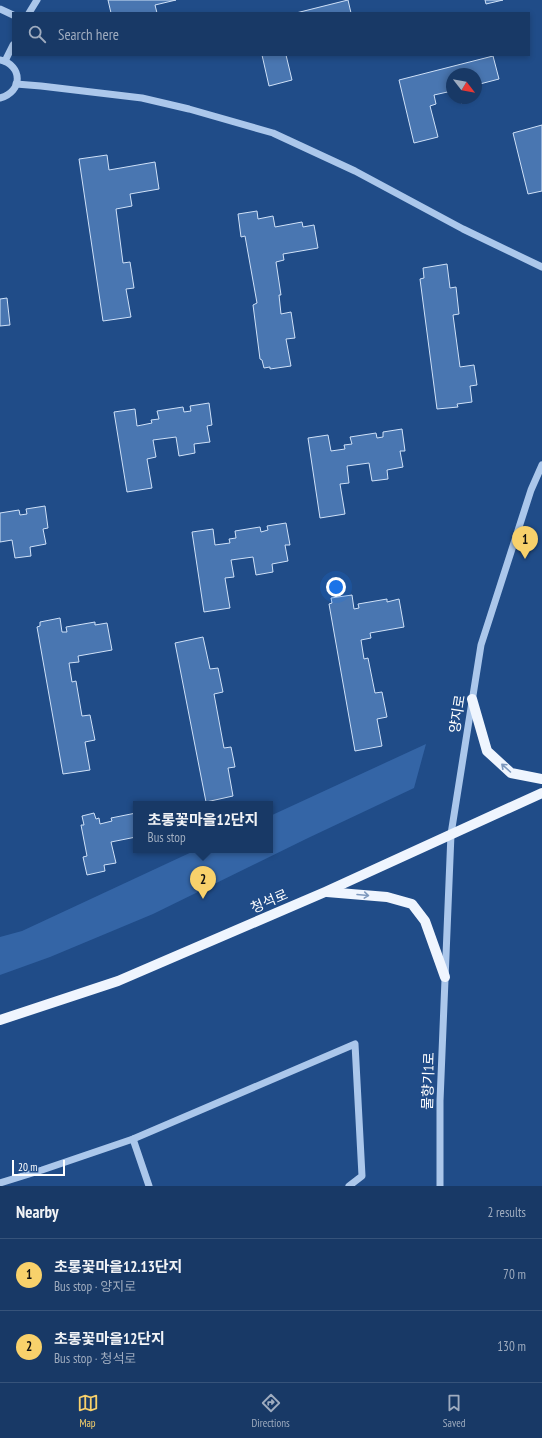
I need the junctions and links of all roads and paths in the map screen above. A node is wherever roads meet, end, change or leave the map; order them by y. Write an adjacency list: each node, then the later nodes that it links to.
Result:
1 (37, 0): 3 (street)
2 (0, 9): 4 (street)
3 (30, 12)
4 (12, 15)
5 (12, 46): 6 (street)
6 (3, 60): 7 (street)
7 (16, 84): 8 (street); 9 (street)
8 (0, 98)
9 (542, 267)
10 (542, 465): 11 (street, 양지로)
11 (472, 699): 12 (main road, one-way to 11); 14 (street, 양지로)
12 (542, 779)
13 (542, 792): 14 (main road, 청석로)
14 (451, 834): 15 (main road, 청석로); 16 (street, 양지로)
15 (324, 892): 16 (main road, one-way to 16); 17 (main road, 청석로)
16 (444, 977): 22 (street, 물향기1로)
17 (0, 1020)
18 (133, 1139): 19 (street); 20 (street); 21 (street)
19 (0, 1183)
20 (149, 1186)
21 (349, 1186)
22 (440, 1186)

